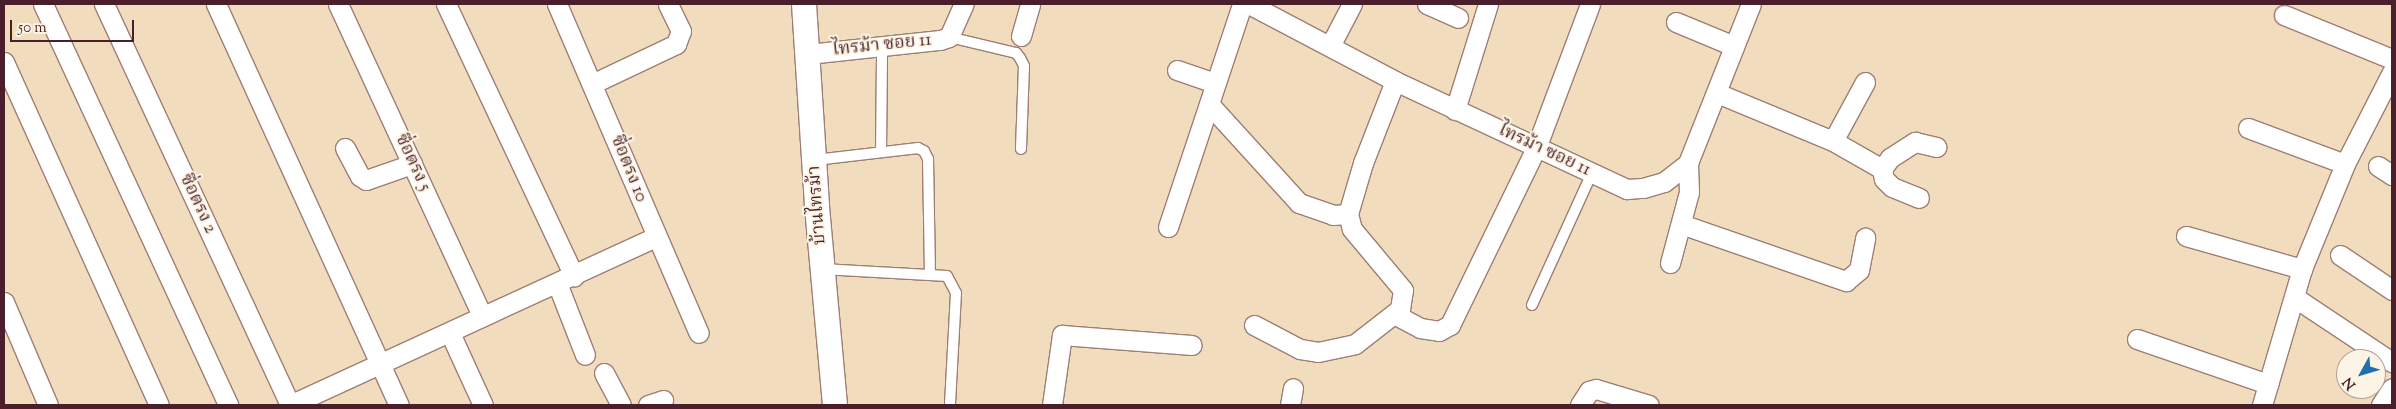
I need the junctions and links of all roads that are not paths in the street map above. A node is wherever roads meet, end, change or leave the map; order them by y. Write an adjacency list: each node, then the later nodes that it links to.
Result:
1 (43, 4): 83 (street)
2 (104, 4): 84 (street, ซื่อตรง 2)
3 (216, 4): 76 (street)
4 (446, 4): 63 (street)
5 (557, 4): 33 (street, ซื่อตรง 10)
6 (668, 4): 33 (street)
7 (804, 4): 26 (street, บ้านไทรม้า)
8 (964, 4): 22 (street, ไทรม้า ซอย 11)
9 (1030, 4): 21 (street)
10 (1242, 4): 34 (street)
11 (1249, 4): 23 (street, ไทรม้า ซอย 11)
12 (1352, 4): 23 (street)
13 (1427, 4): 19 (street)
14 (1488, 4): 37 (street)
15 (1590, 4): 42 (street)
16 (1751, 4): 24 (street, ไทรม้า ซอย 11)
17 (344, 6): 47 (street, ซื่อตรง 5)
18 (2284, 15): 27 (street)
19 (1458, 18)
20 (1676, 22): 24 (street)
21 (1021, 36)
22 (949, 37): 25 (street, ไทรม้า ซอย 11); 43 (lane)
23 (1330, 46): 31 (street, ไทรม้า ซอย 11)
24 (1734, 46): 35 (street, ไทรม้า ซอย 11)
25 (882, 49): 26 (street, ไทรม้า ซอย 11); 44 (lane)
26 (808, 54): 45 (street, บ้านไทรม้า)
27 (2392, 59)
28 (4, 62): 82 (street)
29 (1177, 70): 34 (street)
30 (2392, 72): 48 (street)
31 (1395, 81): 37 (street, ไทรม้า ซอย 11); 52 (street)
32 (1865, 82): 39 (street)
33 (594, 83): 56 (street, ซื่อตรง 10)
34 (1216, 83): 36 (street)
35 (1717, 93): 39 (street); 46 (street, ไทรม้า ซอย 11)
36 (1209, 104): 52 (street); 54 (street)
37 (1455, 110): 42 (street, ไทรม้า ซอย 11)
38 (2248, 128): 48 (street)
39 (1833, 141): 49 (street)
40 (1936, 146): 49 (street)
41 (345, 148): 47 (street)
42 (1536, 148): 50 (street, ไทรม้า ซอย 11); 68 (street)
43 (1021, 149)
44 (880, 152): 45 (lane); 62 (lane)
45 (815, 160): 60 (street, บ้านไทรม้า)
46 (1688, 163): 50 (street, ไทรม้า ซอย 11); 53 (street)
47 (412, 164): 69 (street, ซื่อตรง 5)
48 (2345, 164): 61 (street)
49 (1882, 169): 51 (street)
50 (1592, 173): 67 (lane)
51 (1918, 198)
52 (1348, 214): 68 (street)
53 (1681, 224): 57 (street); 59 (street)
54 (1168, 228)
55 (2186, 236): 61 (street)
56 (655, 237): 63 (street); 72 (street, ซื่อตรง 10)
57 (1865, 238)
58 (2340, 255): 64 (street)
59 (1670, 263)
60 (822, 269): 62 (lane); 88 (street, บ้านไทรม้า)
61 (2302, 269): 65 (street)
62 (930, 275): 89 (lane)
63 (565, 279): 69 (street); 75 (street)
64 (2392, 290)
65 (2294, 297): 77 (street); 80 (street)
66 (4, 302): 81 (street)
67 (1532, 305)
68 (1394, 314): 70 (street)
69 (482, 316): 71 (street)
70 (1254, 325)
71 (450, 333): 76 (street); 86 (street)
72 (699, 333)
73 (2138, 339): 80 (street)
74 (1192, 345): 90 (street)
75 (585, 355)
76 (380, 362): 84 (street); 85 (street)
77 (2392, 362)
78 (604, 373): 87 (street)
79 (2392, 388): 93 (street)
80 (2268, 398)
81 (48, 405)
82 (159, 405)
83 (228, 405)
84 (290, 405)
85 (399, 405)
86 (483, 405)
87 (621, 405)
88 (835, 405)
89 (950, 405)
90 (1052, 405)
91 (1580, 405): 92 (street)
92 (1649, 405)
93 (2382, 405)

